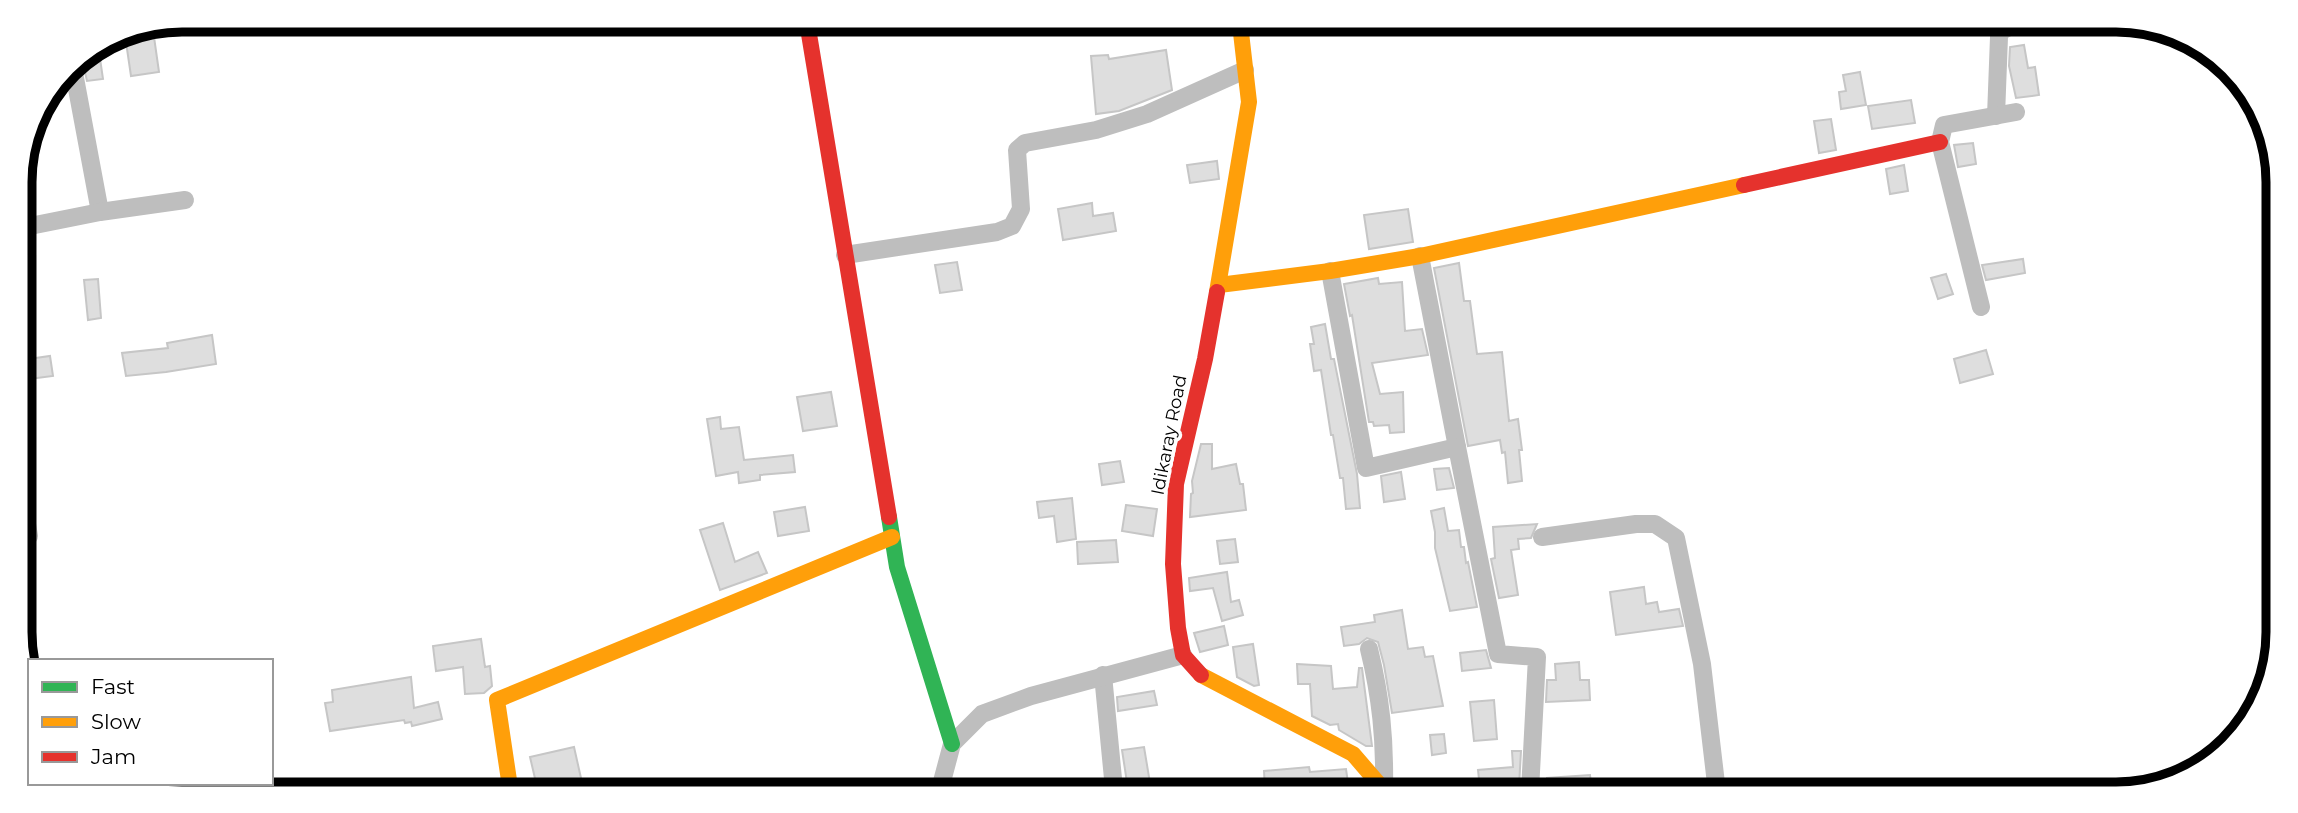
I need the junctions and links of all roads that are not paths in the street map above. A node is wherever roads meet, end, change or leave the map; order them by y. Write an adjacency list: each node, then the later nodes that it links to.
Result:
1 (809, 32): 12 (street)
2 (1241, 32): 4 (street, Idikaray Road)
3 (2000, 32): 7 (street)
4 (1245, 70): 12 (street); 15 (street, Idikaray Road)
5 (75, 77): 10 (street)
6 (2016, 112): 7 (street)
7 (1996, 116): 8 (street)
8 (1940, 142): 13 (street); 16 (street)
9 (185, 200): 10 (street)
10 (100, 212): 11 (street)
11 (32, 226)
12 (845, 255): 18 (street)
13 (1420, 256): 14 (street); 17 (street)
14 (1330, 271): 15 (street); 17 (street)
15 (1219, 285): 21 (street, Idikaray Road)
16 (1981, 307)
17 (1457, 447): 26 (street)
18 (892, 537): 23 (street); 28 (street)
19 (1542, 537): 27 (street)
20 (1369, 649): 25 (street)
21 (1183, 655): 22 (street); 24 (street)
22 (1104, 675): 23 (street); 30 (street)
23 (951, 744): 29 (street)
24 (1377, 781)
25 (1384, 781)
26 (1531, 781)
27 (1716, 781)
28 (509, 782)
29 (942, 782)
30 (1113, 782)

